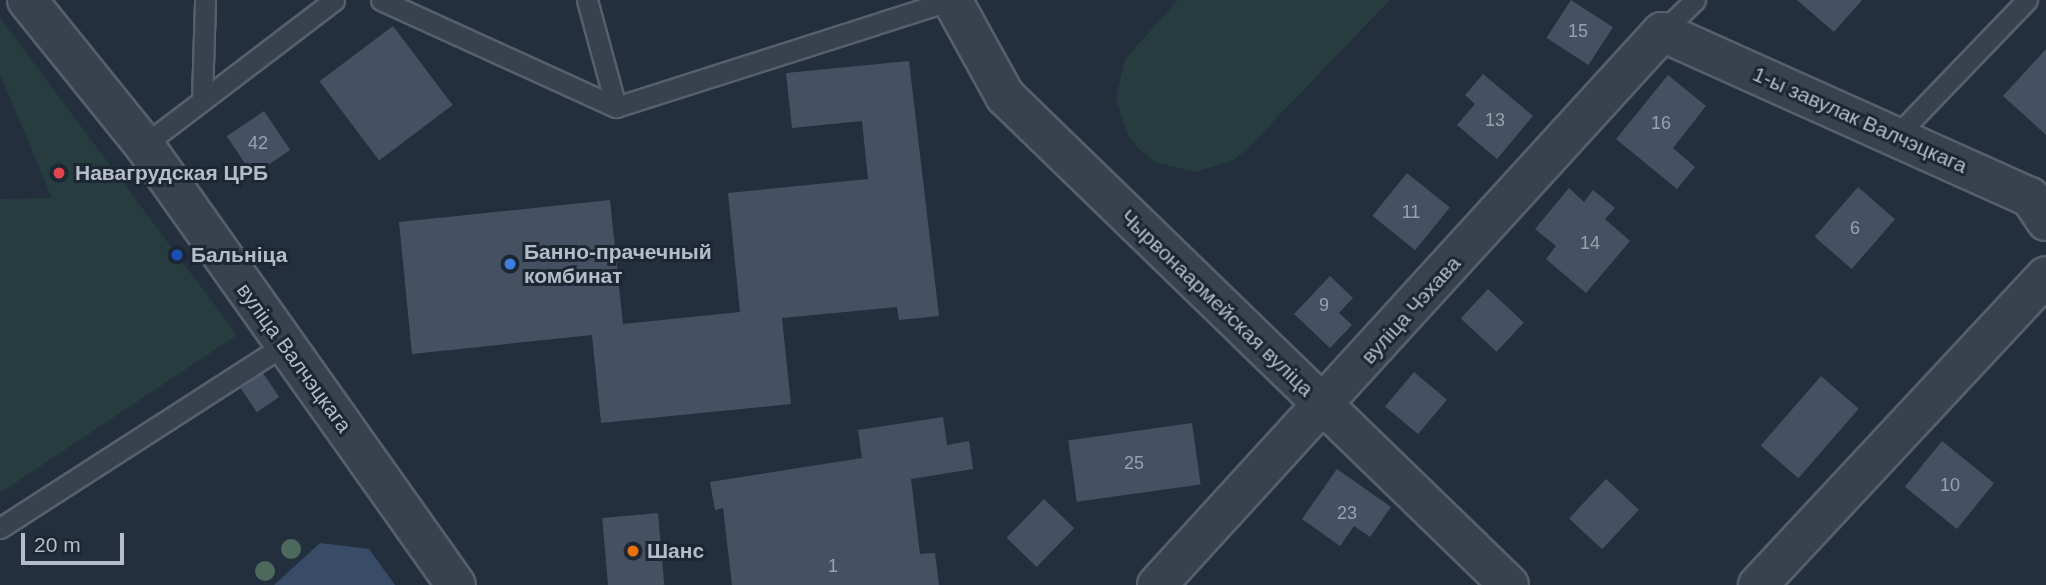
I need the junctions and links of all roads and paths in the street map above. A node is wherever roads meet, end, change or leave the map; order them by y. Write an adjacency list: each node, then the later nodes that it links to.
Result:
1 (27, 0): 13 (street, вуліца Валчэцкага)
2 (205, 0): 10 (lane)
3 (334, 0): 10 (lane)
4 (381, 0): 11 (lane)
5 (587, 0): 11 (lane)
6 (952, 0): 11 (lane); 17 (street, Чырвонаармейская вуліца)
7 (1695, 0): 9 (lane)
8 (2027, 0): 12 (lane)
9 (1662, 32): 12 (street, 1-ы завулак Валчэцкага); 17 (street, вуліца Чэхава)
10 (202, 98): 13 (lane)
11 (616, 107)
12 (1898, 134): 14 (street, 1-ы завулак Валчэцкага)
13 (144, 145): 16 (street, вуліца Валчэцкага)
14 (2046, 221)
15 (2046, 276): 22 (street)
16 (282, 346): 18 (lane); 19 (street, вуліца Валчэцкага)
17 (1324, 408): 20 (street, вуліца Чэхава); 21 (street, Чырвонаармейская вуліца)
18 (0, 528)
19 (456, 585)
20 (1157, 585)
21 (1509, 585)
22 (1758, 585)

